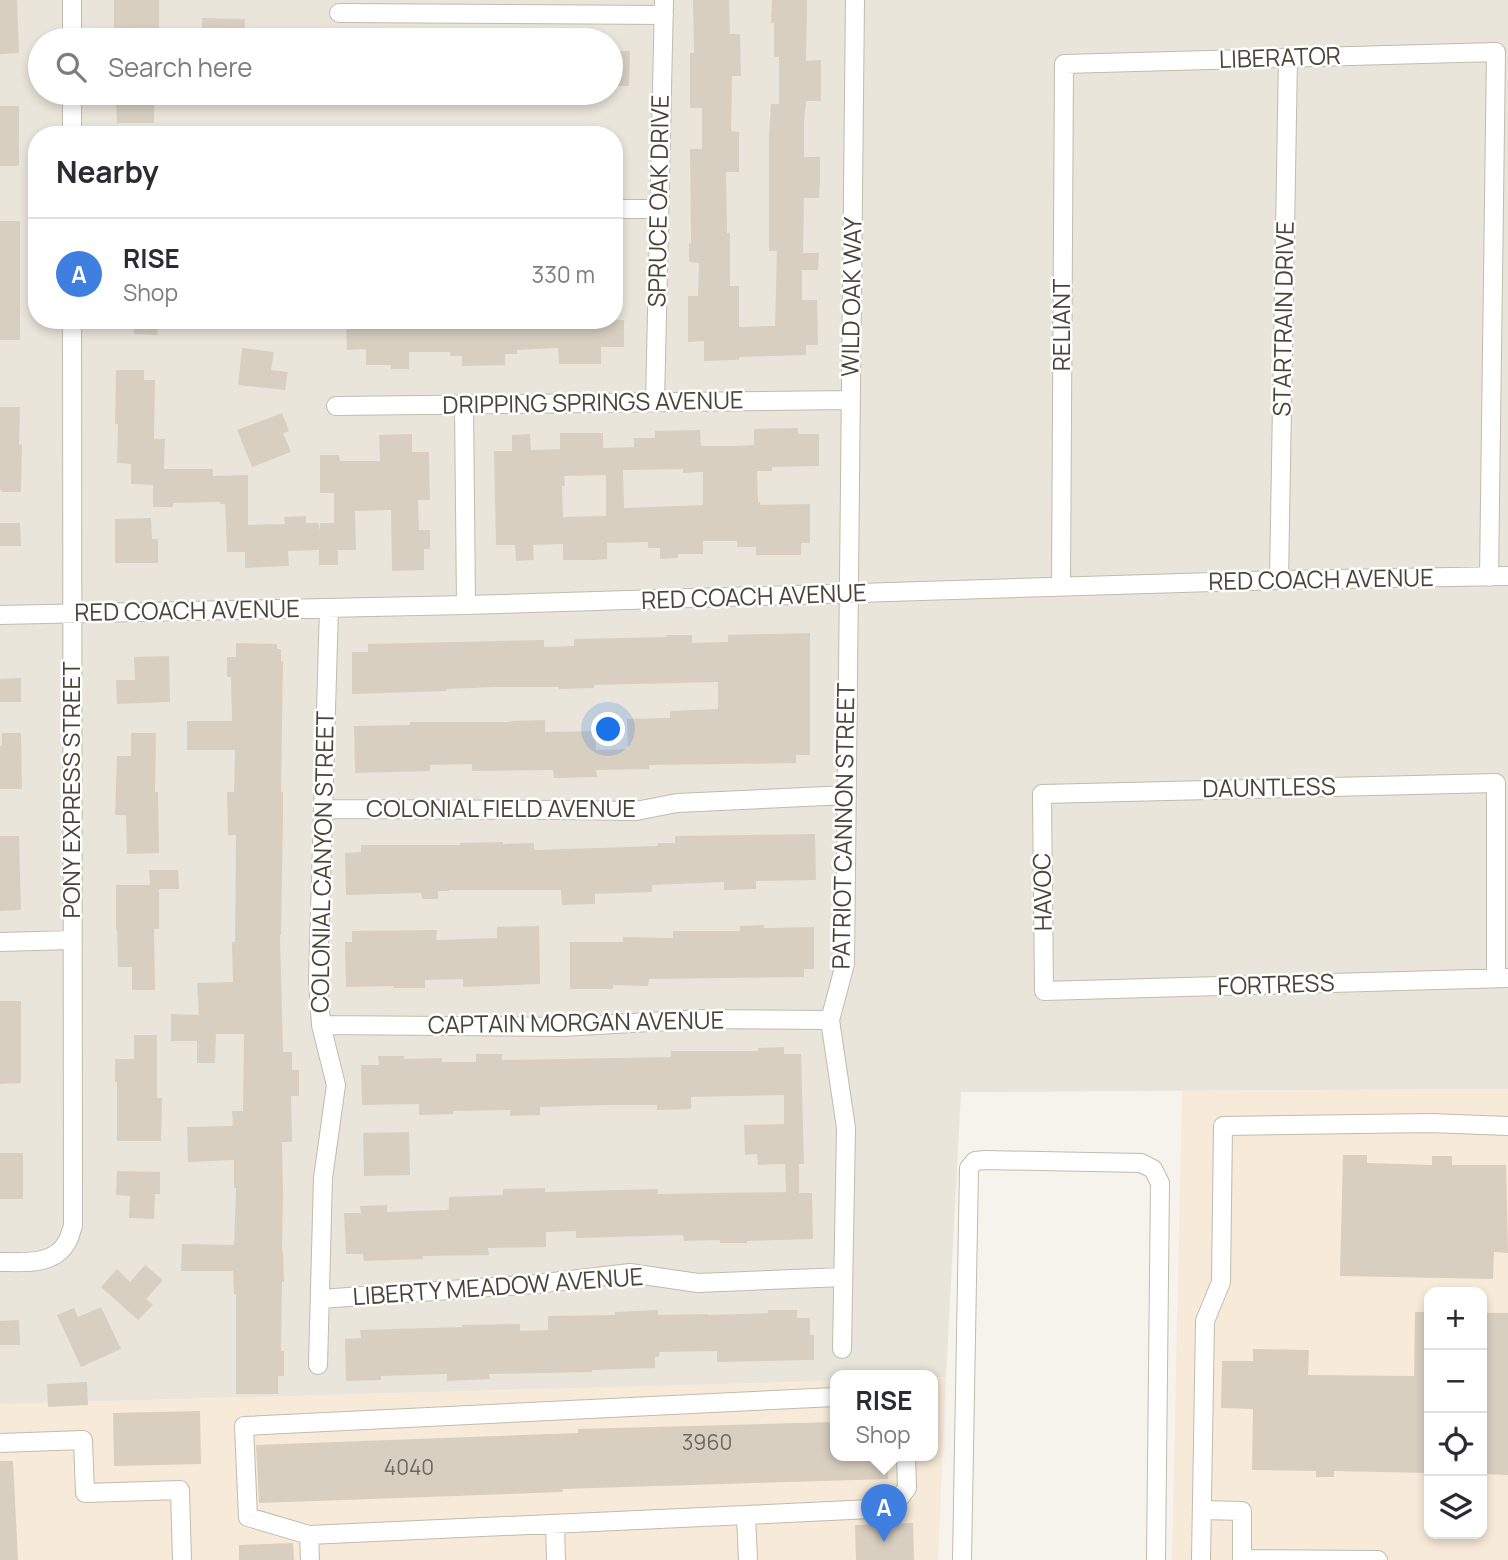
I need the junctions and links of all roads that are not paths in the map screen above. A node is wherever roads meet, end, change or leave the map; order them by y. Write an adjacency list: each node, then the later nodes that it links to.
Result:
1 (72, 0): 5 (street)
2 (855, 0): 13 (street, WILD OAK WAY)
3 (664, 7): 4 (street); 11 (street, SPRUCE OAK DRIVE)
4 (339, 13)
5 (72, 28)
6 (1288, 58): 7 (street, LIBERATOR); 18 (street, LIBERATOR); 19 (street, STARTRAIN DRIVE)
7 (1064, 64): 20 (street, RELIANT)
8 (72, 105): 9 (street)
9 (72, 126)
10 (623, 209): 11 (street)
11 (659, 209): 14 (street, SPRUCE OAK DRIVE)
12 (72, 329): 24 (street, PONY EXPRESS STREET)
13 (851, 400): 14 (street, DRIPPING SPRINGS AVENUE); 21 (street, WILD OAK WAY)
14 (655, 402): 15 (street, DRIPPING SPRINGS AVENUE)
15 (464, 405): 16 (street, DRIPPING SPRINGS AVENUE); 22 (street)
16 (336, 406)
17 (1508, 576): 18 (street, RED COACH AVENUE)
18 (1489, 577): 19 (street, RED COACH AVENUE)
19 (1279, 580): 20 (street, RED COACH AVENUE)
20 (1061, 586): 21 (street, RED COACH AVENUE)
21 (849, 594): 22 (street, RED COACH AVENUE); 27 (street, PATRIOT CANNON STREET)
22 (466, 605): 23 (street, RED COACH AVENUE)
23 (329, 608): 24 (street, RED COACH AVENUE); 28 (street, COLONIAL CANYON STREET)
24 (72, 613): 25 (street, RED COACH AVENUE); 29 (street, PONY EXPRESS STREET)
25 (0, 615)
26 (1042, 794): 31 (street, DAUNTLESS); 32 (street, HAVOC)
27 (847, 795): 28 (street, COLONIAL FIELD AVENUE); 33 (street, PATRIOT CANNON STREET)
28 (323, 809): 34 (street, COLONIAL CANYON STREET)
29 (72, 940): 30 (street); 36 (street, PONY EXPRESS STREET)
30 (0, 942)
31 (1502, 978): 32 (street, FORTRESS)
32 (1044, 991)
33 (830, 1020): 34 (street, CAPTAIN MORGAN AVENUE); 37 (street, PATRIOT CANNON STREET)
34 (321, 1026): 38 (street, COLONIAL CANYON STREET)
35 (1508, 1126): 44 (street)
36 (0, 1262)
37 (843, 1277): 38 (street, LIBERTY MEADOW AVENUE); 39 (street, PATRIOT CANNON STREET)
38 (320, 1299): 40 (street, COLONIAL CANYON STREET)
39 (842, 1349)
40 (318, 1365)
41 (830, 1397): 47 (street)
42 (0, 1443): 48 (street)
43 (906, 1461): 45 (street)
44 (1202, 1510): 54 (street); 55 (street)
45 (746, 1515): 46 (street); 51 (street)
46 (555, 1524): 47 (street); 50 (street)
47 (309, 1535): 49 (street)
48 (182, 1560)
49 (310, 1560)
50 (556, 1560)
51 (748, 1560)
52 (962, 1560): 53 (street)
53 (1156, 1560)
54 (1201, 1560)
55 (1378, 1560)

